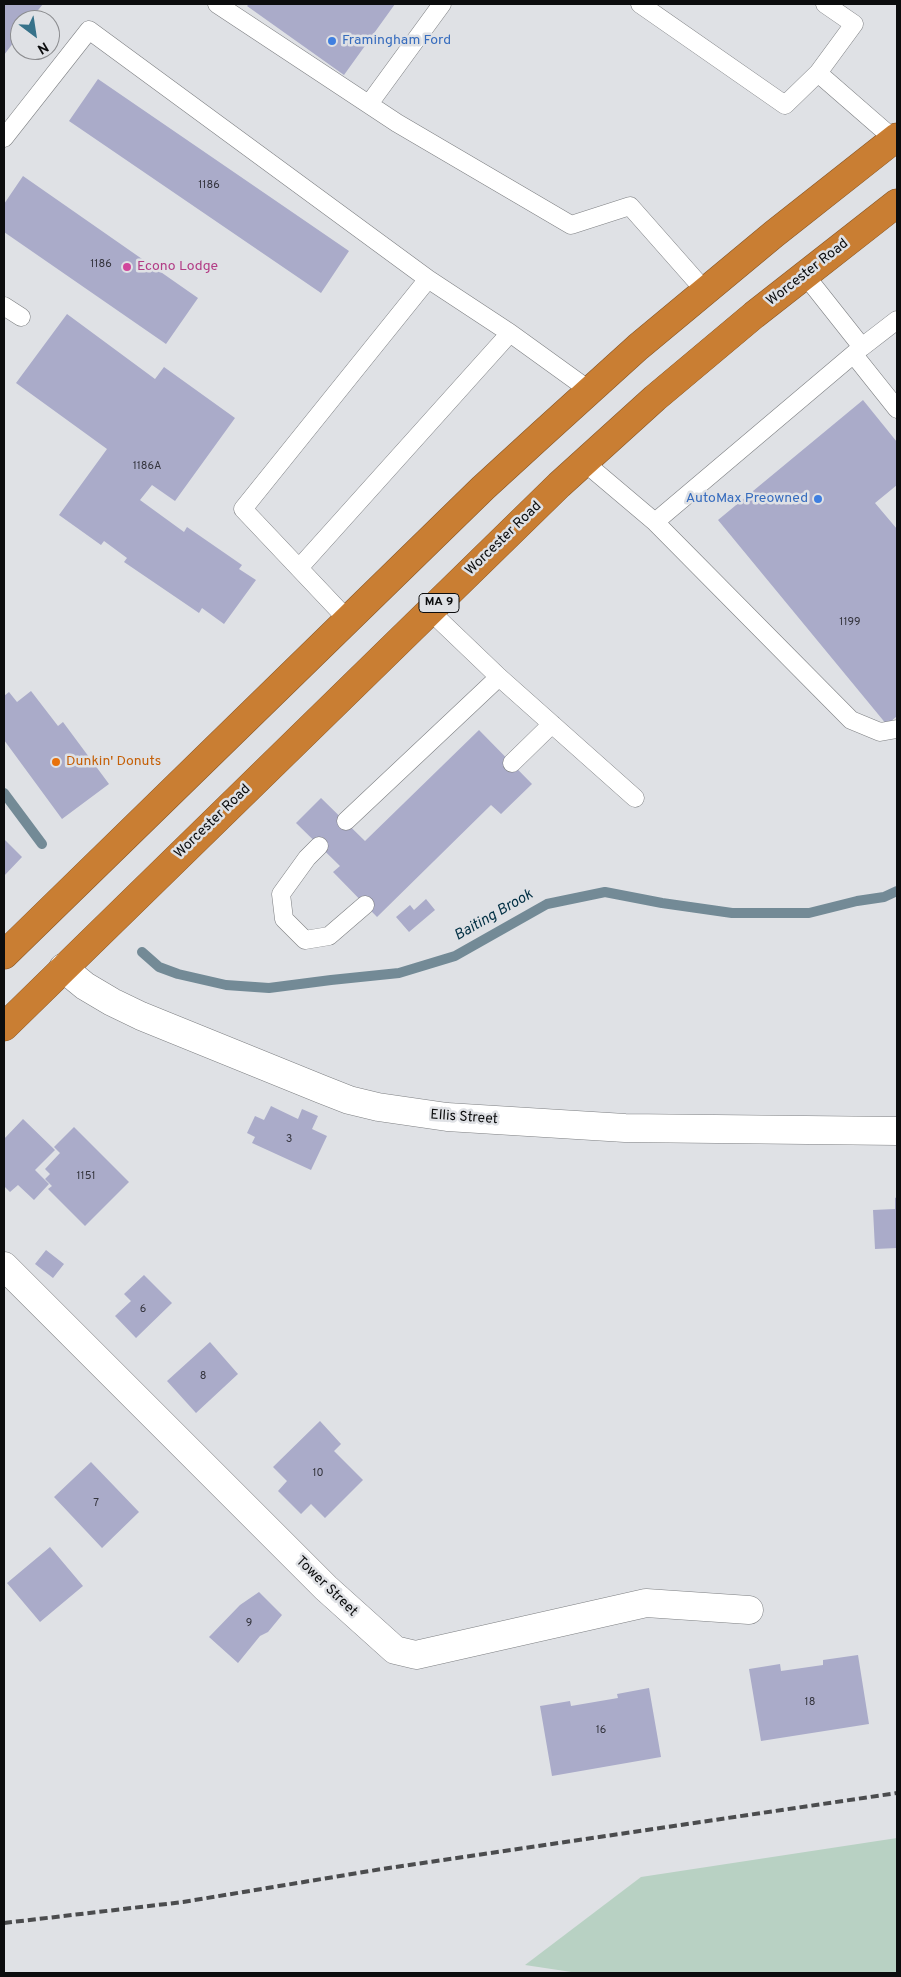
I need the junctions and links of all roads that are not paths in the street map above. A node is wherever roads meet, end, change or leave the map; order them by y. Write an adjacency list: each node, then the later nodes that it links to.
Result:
1 (217, 4): 6 (lane)
2 (442, 4): 6 (lane)
3 (640, 4): 5 (lane)
4 (825, 4): 5 (lane)
5 (818, 73): 8 (lane)
6 (369, 104): 12 (lane)
7 (4, 138): 11 (lane)
8 (896, 138): 12 (highway)
9 (897, 203): 10 (highway, Worcester Road / MA 9)
10 (805, 275): 17 (lane); 20 (highway, Worcester Road / MA 9)
11 (428, 279): 16 (lane); 22 (lane)
12 (704, 291): 18 (highway)
13 (4, 306): 14 (lane)
14 (22, 317)
15 (897, 320): 17 (lane)
16 (510, 334): 18 (lane); 22 (lane)
17 (858, 351): 19 (lane); 21 (lane)
18 (589, 390): 24 (highway)
19 (897, 409)
20 (584, 462): 21 (lane); 23 (highway, Worcester Road / MA 9)
21 (655, 522): 27 (lane)
22 (299, 568): 24 (lane)
23 (430, 611): 25 (lane); 34 (highway, Worcester Road / MA 9)
24 (348, 620): 33 (highway)
25 (499, 677): 26 (lane); 30 (lane)
26 (552, 724): 28 (lane); 29 (lane)
27 (897, 729)
28 (512, 763)
29 (635, 798)
30 (346, 822)
31 (319, 846): 32 (lane)
32 (365, 905)
33 (4, 952)
34 (63, 968): 35 (highway, Worcester Road / MA 9); 36 (street, Ellis Street)
35 (4, 1027)
36 (897, 1131)
37 (4, 1266): 38 (street, Tower Street)
38 (749, 1610)

